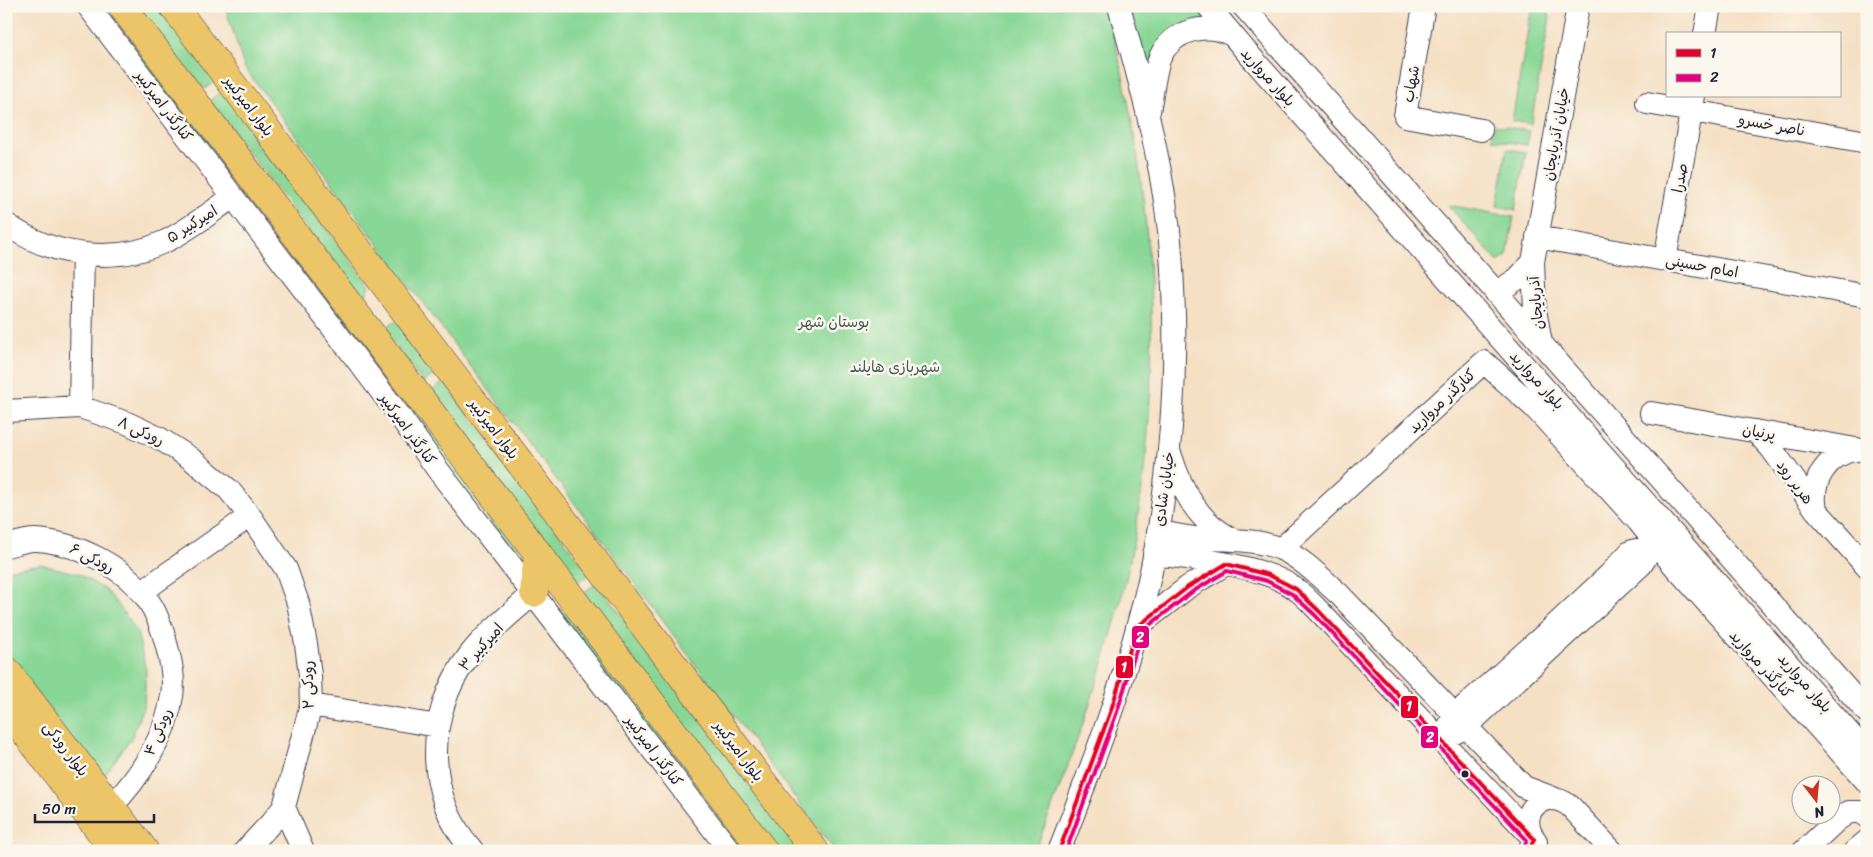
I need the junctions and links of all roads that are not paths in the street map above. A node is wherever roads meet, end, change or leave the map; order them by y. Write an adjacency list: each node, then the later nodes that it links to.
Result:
1 (88, 6): 21 (street, کنارگذر امیرکبیر)
2 (122, 6): 30 (main road)
3 (173, 6): 13 (main road, بلوار امیرکبیر)
4 (187, 6): 13 (street)
5 (1119, 6): 16 (street, خیابان شادی)
6 (1208, 6): 12 (street, بلوار مروارید)
7 (1243, 6): 19 (street, بلوار مروارید)
8 (1424, 6): 17 (street, شهاب)
9 (1578, 6): 23 (street, خیابان آذربایجان)
10 (1710, 6): 11 (street)
11 (1705, 32)
12 (1230, 34): 16 (street, خیابان شادی); 20 (street, بلوار مروارید)
13 (206, 50): 29 (main road, بلوار امیرکبیر)
14 (1647, 103): 15 (street, ناصر خسرو)
15 (1693, 104): 18 (street, ناصر خسرو); 25 (street, صدرا)
16 (1149, 114): 40 (street, خیابان شادی)
17 (1481, 130)
18 (1867, 142)
19 (1378, 160): 20 (street); 27 (street, بلوار مروارید)
20 (1358, 177): 32 (street, بلوار مروارید)
21 (233, 197): 24 (street, امیرکبیر ۵); 57 (street, کنارگذر امیرکبیر)
22 (6, 224): 24 (street, امیرکبیر ۵)
23 (1537, 238): 25 (street, امام حسینی); 26 (street, خیابان آذربایجان)
24 (83, 254): 33 (street)
25 (1665, 260): 28 (street, امام حسینی)
26 (1533, 262): 27 (street); 31 (street, آذربایجان)
27 (1496, 293): 31 (street, بلوار مروارید)
28 (1867, 296)
29 (394, 297): 30 (main road); 81 (main road, بلوار امیرکبیر)
30 (362, 321): 50 (main road)
31 (1541, 344): 37 (street, بلوار مروارید)
32 (1514, 354): 34 (street); 39 (street, بلوار مروارید)
33 (80, 407): 35 (street, رودکی ۸); 43 (street, رودکی ۸)
34 (1534, 407): 44 (street, کنارگذر مروارید); 49 (street, کنارگذر مروارید)
35 (6, 411)
36 (1651, 413): 38 (street, پرنیان)
37 (1608, 419): 39 (street); 62 (street, بلوار مروارید)
38 (1755, 431): 41 (street, پرنیان); 42 (street, هریر رود)
39 (1588, 437): 66 (street, بلوار مروارید)
40 (1170, 449): 45 (street, خیابان شادی); 46 (street)
41 (1862, 450): 42 (street)
42 (1816, 510): 55 (street, هریر رود)
43 (250, 516): 56 (street); 60 (street, رودکی ۲)
44 (1638, 521): 52 (street); 53 (street, کنارگذر مروارید)
45 (1158, 532): 48 (street); 51 (street, خیابان شادی)
46 (1232, 538): 48 (street); 49 (street)
47 (6, 546): 56 (street, رودکی ۶)
48 (1200, 549): 51 (street); 54 (street)
49 (1281, 549): 63 (street)
50 (538, 553): 57 (main road); 80 (main road)
51 (1154, 554): 58 (street, خیابان شادی)
52 (1636, 559): 53 (street); 63 (street)
53 (1670, 561): 67 (street, کنارگذر مروارید)
54 (1226, 564): 58 (street); 65 (street)
55 (1867, 567)
56 (141, 592): 69 (street, رودکی ۴)
57 (534, 593): 64 (street, امیرکبیر ۳); 74 (street, کنارگذر امیرکبیر)
58 (1137, 626): 82 (street, خیابان شادی)
59 (6, 670): 69 (main road, بلوار رودکی)
60 (311, 705): 64 (street); 70 (street, رودکی ۲)
61 (6, 707): 75 (main road, بلوار رودکی)
62 (1867, 712)
63 (1460, 721): 65 (street); 68 (street)
64 (438, 726): 79 (street, امیرکبیر ۳)
65 (1441, 740): 73 (street)
66 (1867, 753)
67 (1867, 782)
68 (1553, 798): 73 (street); 83 (street)
69 (111, 807): 76 (main road, بلوار رودکی)
70 (284, 807): 77 (street, رودکی ۲); 78 (street)
71 (1867, 817): 84 (street)
72 (1867, 841): 85 (street)
73 (1536, 847)
74 (727, 850)
75 (115, 851)
76 (145, 851)
77 (245, 851)
78 (304, 851)
79 (473, 851)
80 (764, 851)
81 (815, 851)
82 (1059, 851)
83 (1612, 851)
84 (1804, 851)
85 (1856, 851)

